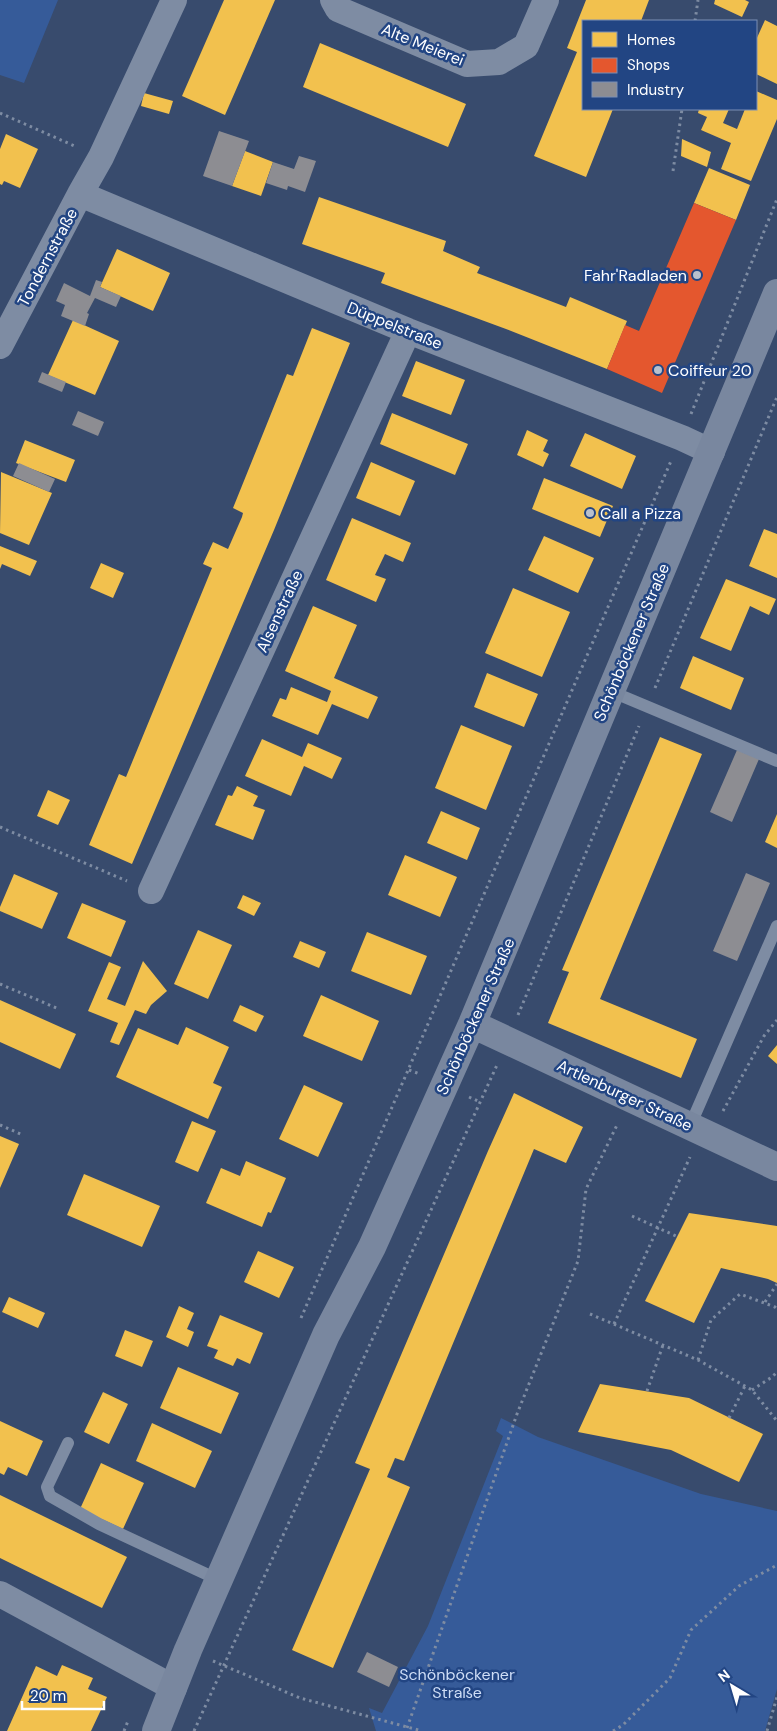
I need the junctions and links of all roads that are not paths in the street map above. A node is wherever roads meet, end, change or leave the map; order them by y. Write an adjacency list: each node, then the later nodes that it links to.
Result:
1 (174, 0): 4 (street)
2 (333, 0): 3 (street, Alte Meierei)
3 (546, 0)
4 (80, 194): 6 (street, Düppelstraße); 7 (street, Tondernstraße)
5 (777, 294): 8 (main road, Schönböckener Straße)
6 (408, 331): 8 (street, Düppelstraße); 11 (street, Alsenstraße)
7 (0, 346)
8 (712, 452): 9 (main road, Schönböckener Straße)
9 (610, 690): 10 (lane); 13 (main road, Schönböckener Straße)
10 (777, 761)
11 (150, 891)
12 (777, 926): 14 (lane)
13 (472, 1024): 14 (main road, Artlenburger Straße); 17 (main road, Schönböckener Straße)
14 (701, 1131): 15 (main road, Artlenburger Straße)
15 (777, 1167)
16 (68, 1443): 17 (lane)
17 (219, 1580): 19 (main road, Schönböckener Straße)
18 (0, 1594): 19 (street)
19 (174, 1688): 20 (main road, Schönböckener Straße)
20 (156, 1731)

